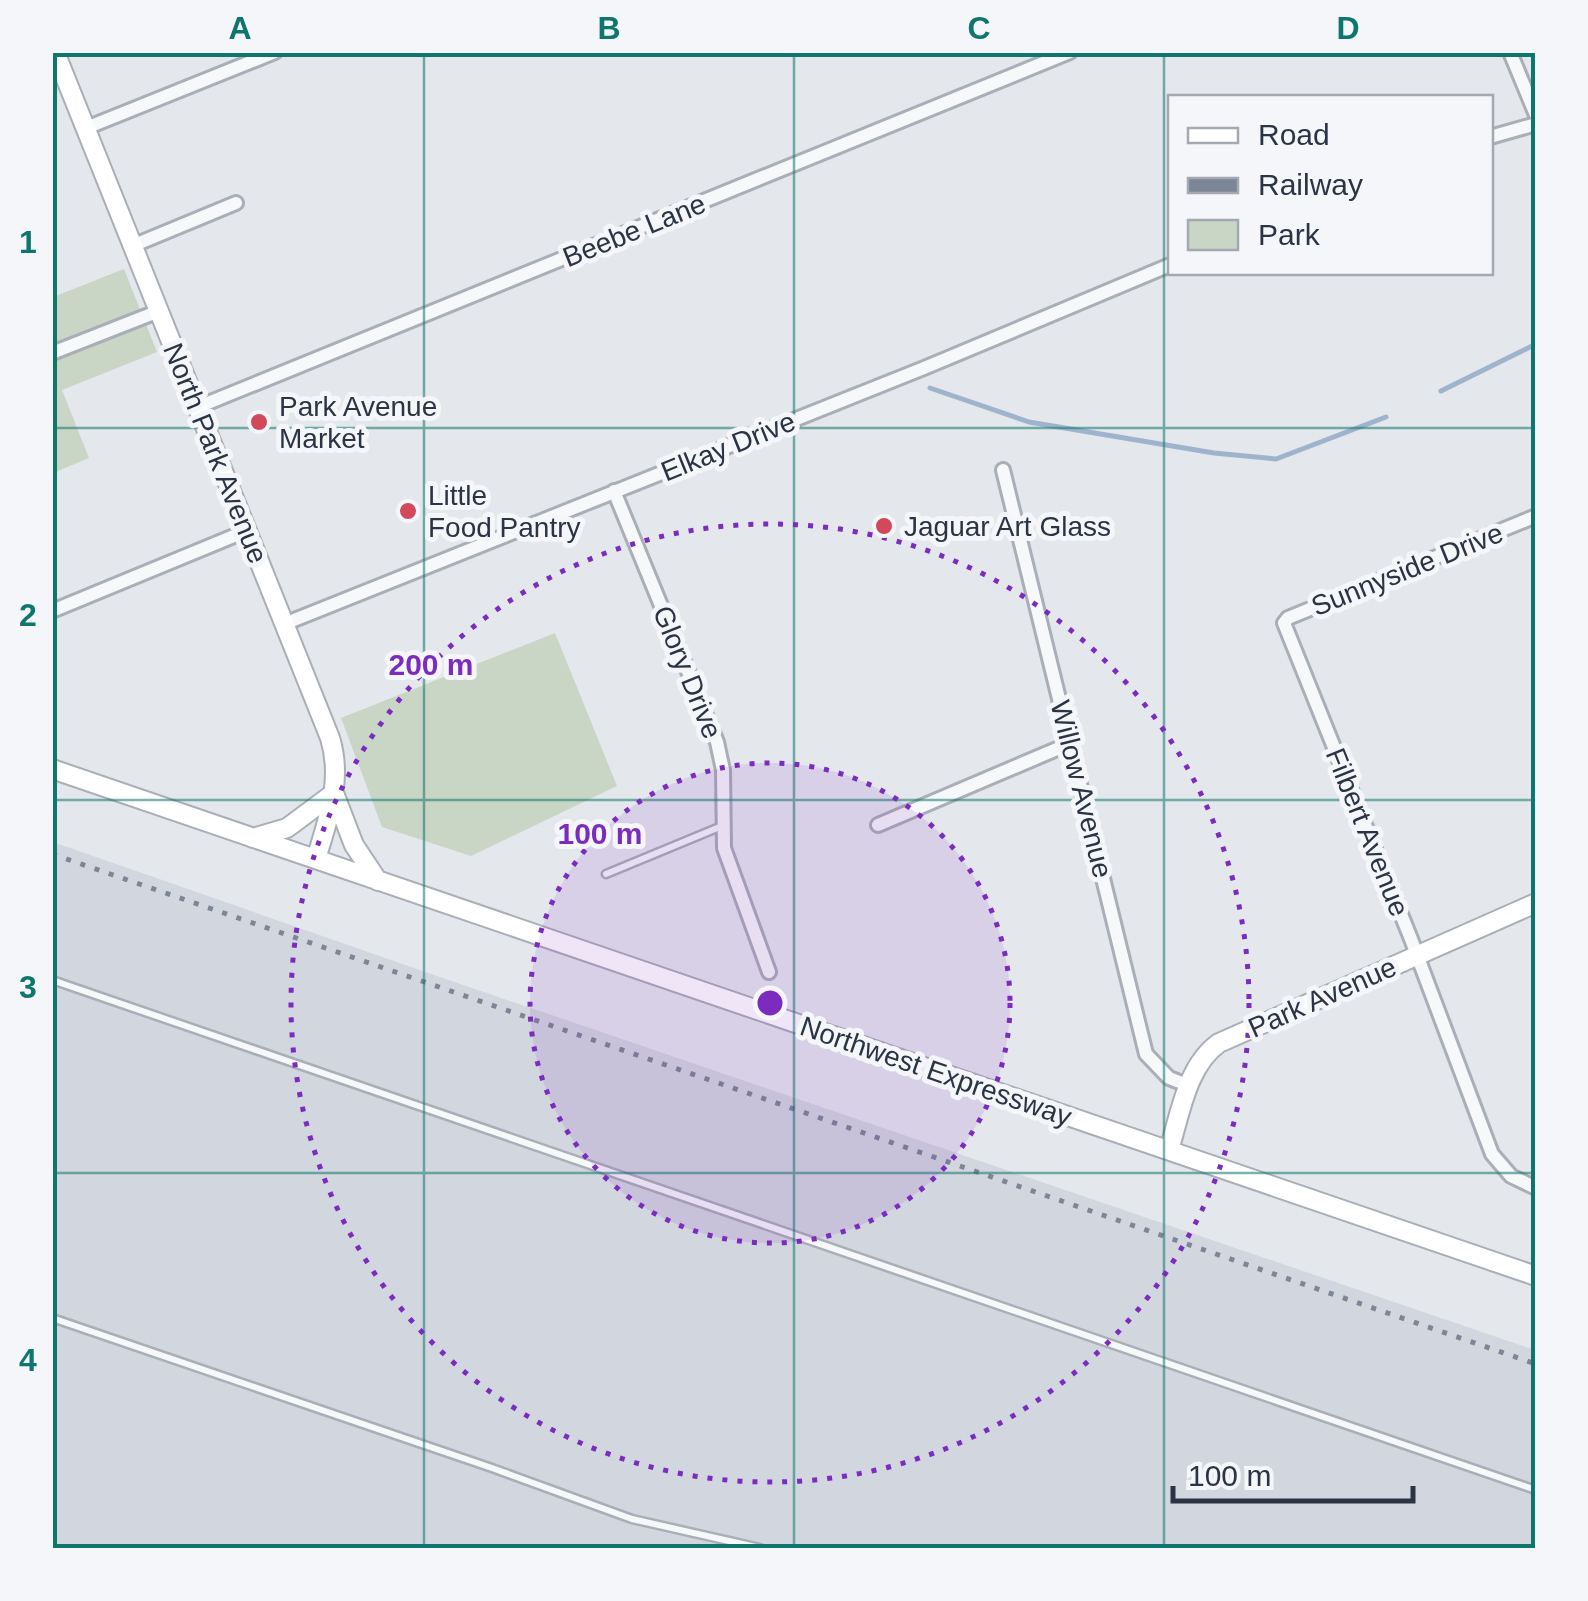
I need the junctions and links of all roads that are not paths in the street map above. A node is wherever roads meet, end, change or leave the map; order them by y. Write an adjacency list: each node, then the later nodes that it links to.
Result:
1 (55, 52): 7 (main road, North Park Avenue)
2 (275, 52): 7 (street)
3 (1070, 52): 14 (street, Beebe Lane)
4 (1510, 52): 5 (street)
5 (1536, 115)
6 (1536, 124): 8 (street)
7 (86, 128): 10 (main road, North Park Avenue)
8 (1493, 136)
9 (236, 203): 10 (street)
10 (132, 246): 12 (main road, North Park Avenue)
11 (1168, 267): 16 (street, Elkay Drive)
12 (159, 311): 13 (street); 14 (main road, North Park Avenue)
13 (52, 353)
14 (198, 407): 18 (main road, North Park Avenue)
15 (1004, 470): 22 (street, Willow Avenue)
16 (614, 491): 20 (street, Elkay Drive); 26 (street, Glory Drive)
17 (1536, 516): 21 (street, Sunnyside Drive)
18 (246, 531): 19 (street); 20 (main road, North Park Avenue)
19 (52, 611)
20 (284, 624): 24 (main road, North Park Avenue)
21 (1284, 626): 32 (street, Filbert Avenue)
22 (1071, 744): 25 (street); 35 (street, Willow Avenue)
23 (52, 769): 27 (main road, Northwest Expressway)
24 (334, 793): 27 (main road); 28 (main road, North Park Avenue); 30 (main road)
25 (878, 825)
26 (722, 826): 29 (lane); 33 (street, Glory Drive)
27 (253, 838): 28 (main road, Northwest Expressway)
28 (316, 860): 30 (main road, Northwest Expressway)
29 (606, 874)
30 (378, 881): 36 (main road, Northwest Expressway)
31 (1536, 903): 32 (main road, Park Avenue)
32 (1416, 956): 35 (main road, Park Avenue); 37 (street, Filbert Avenue)
33 (769, 972)
34 (52, 980): 40 (lane)
35 (1190, 1086): 36 (main road, Park Avenue)
36 (1168, 1150): 38 (main road, Northwest Expressway)
37 (1536, 1188)
38 (1536, 1276)
39 (52, 1318): 41 (lane)
40 (1536, 1490)
41 (760, 1548)

